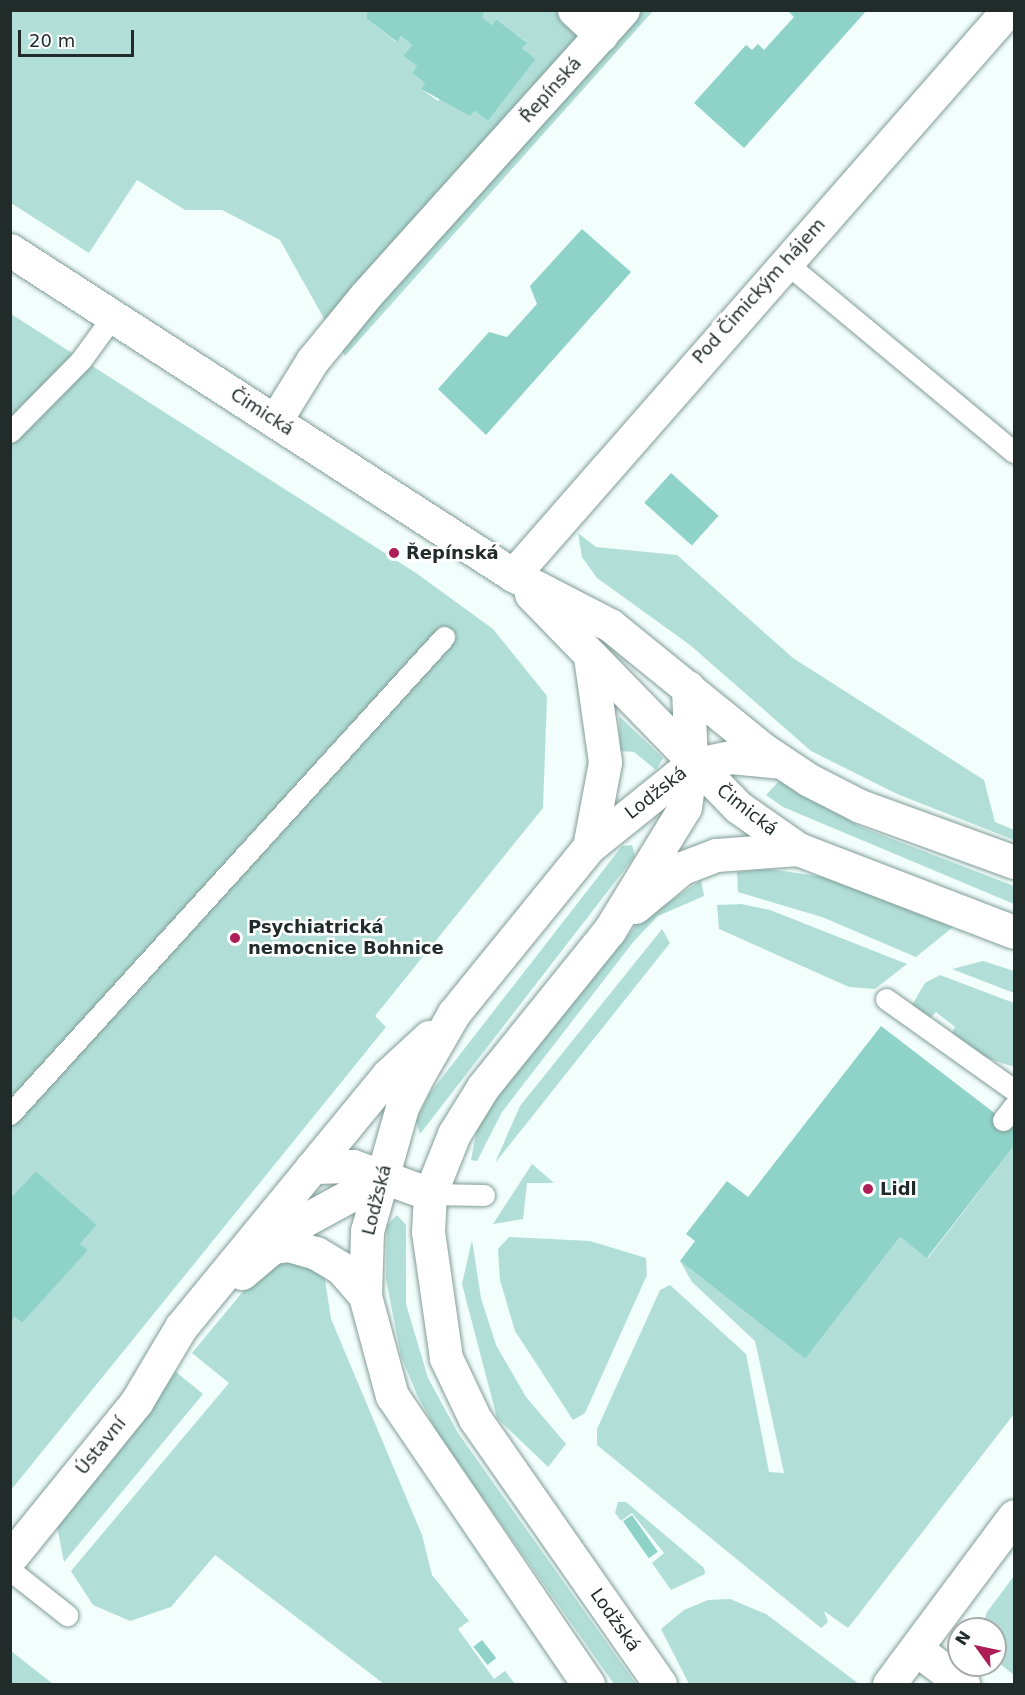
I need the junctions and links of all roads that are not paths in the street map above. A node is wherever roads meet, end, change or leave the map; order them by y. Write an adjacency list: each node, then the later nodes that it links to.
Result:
1 (574, 10): 4 (street)
2 (623, 10): 4 (street, Řepínská)
3 (1008, 10): 6 (street, Pod Čimickým hájem)
4 (601, 35): 8 (street, Řepínská)
5 (10, 250): 7 (street, Čimická)
6 (785, 262): 10 (lane); 11 (street, Pod Čimickým hájem)
7 (113, 316): 8 (street, Čimická); 9 (lane)
8 (275, 421): 11 (street, Čimická)
9 (10, 432)
10 (1014, 452)
11 (513, 575): 13 (street, Čimická); 14 (street, Čimická)
12 (444, 637): 25 (lane)
13 (590, 657): 16 (street, Čimická); 17 (street)
14 (688, 687): 15 (street, Čimická); 16 (street, Lodžská)
15 (780, 762): 16 (street, Lodžská); 19 (street, Čimická)
16 (691, 765): 17 (street, Lodžská); 18 (street, Čimická); 20 (street, Lodžská)
17 (589, 847): 23 (street, Lodžská)
18 (798, 849): 20 (street, Lodžská); 21 (street, Čimická)
19 (1014, 862)
20 (609, 931): 28 (street, Lodžská)
21 (1014, 932)
22 (886, 999): 24 (lane)
23 (454, 1013): 26 (street); 27 (street, Lodžská)
24 (1014, 1090)
25 (10, 1114)
26 (312, 1167): 27 (street); 32 (street)
27 (382, 1178): 28 (street); 30 (street); 31 (street, Lodžská)
28 (430, 1194): 29 (lane); 39 (street, Lodžská)
29 (484, 1195)
30 (272, 1246): 31 (street); 32 (street)
31 (364, 1296): 38 (street, Lodžská)
32 (181, 1327): 34 (street, Ústavní)
33 (1014, 1516): 37 (street)
34 (10, 1558)
35 (10, 1570): 36 (lane)
36 (67, 1615)
37 (916, 1649): 40 (street); 41 (street)
38 (588, 1684)
39 (660, 1684)
40 (889, 1684)
41 (963, 1684)

